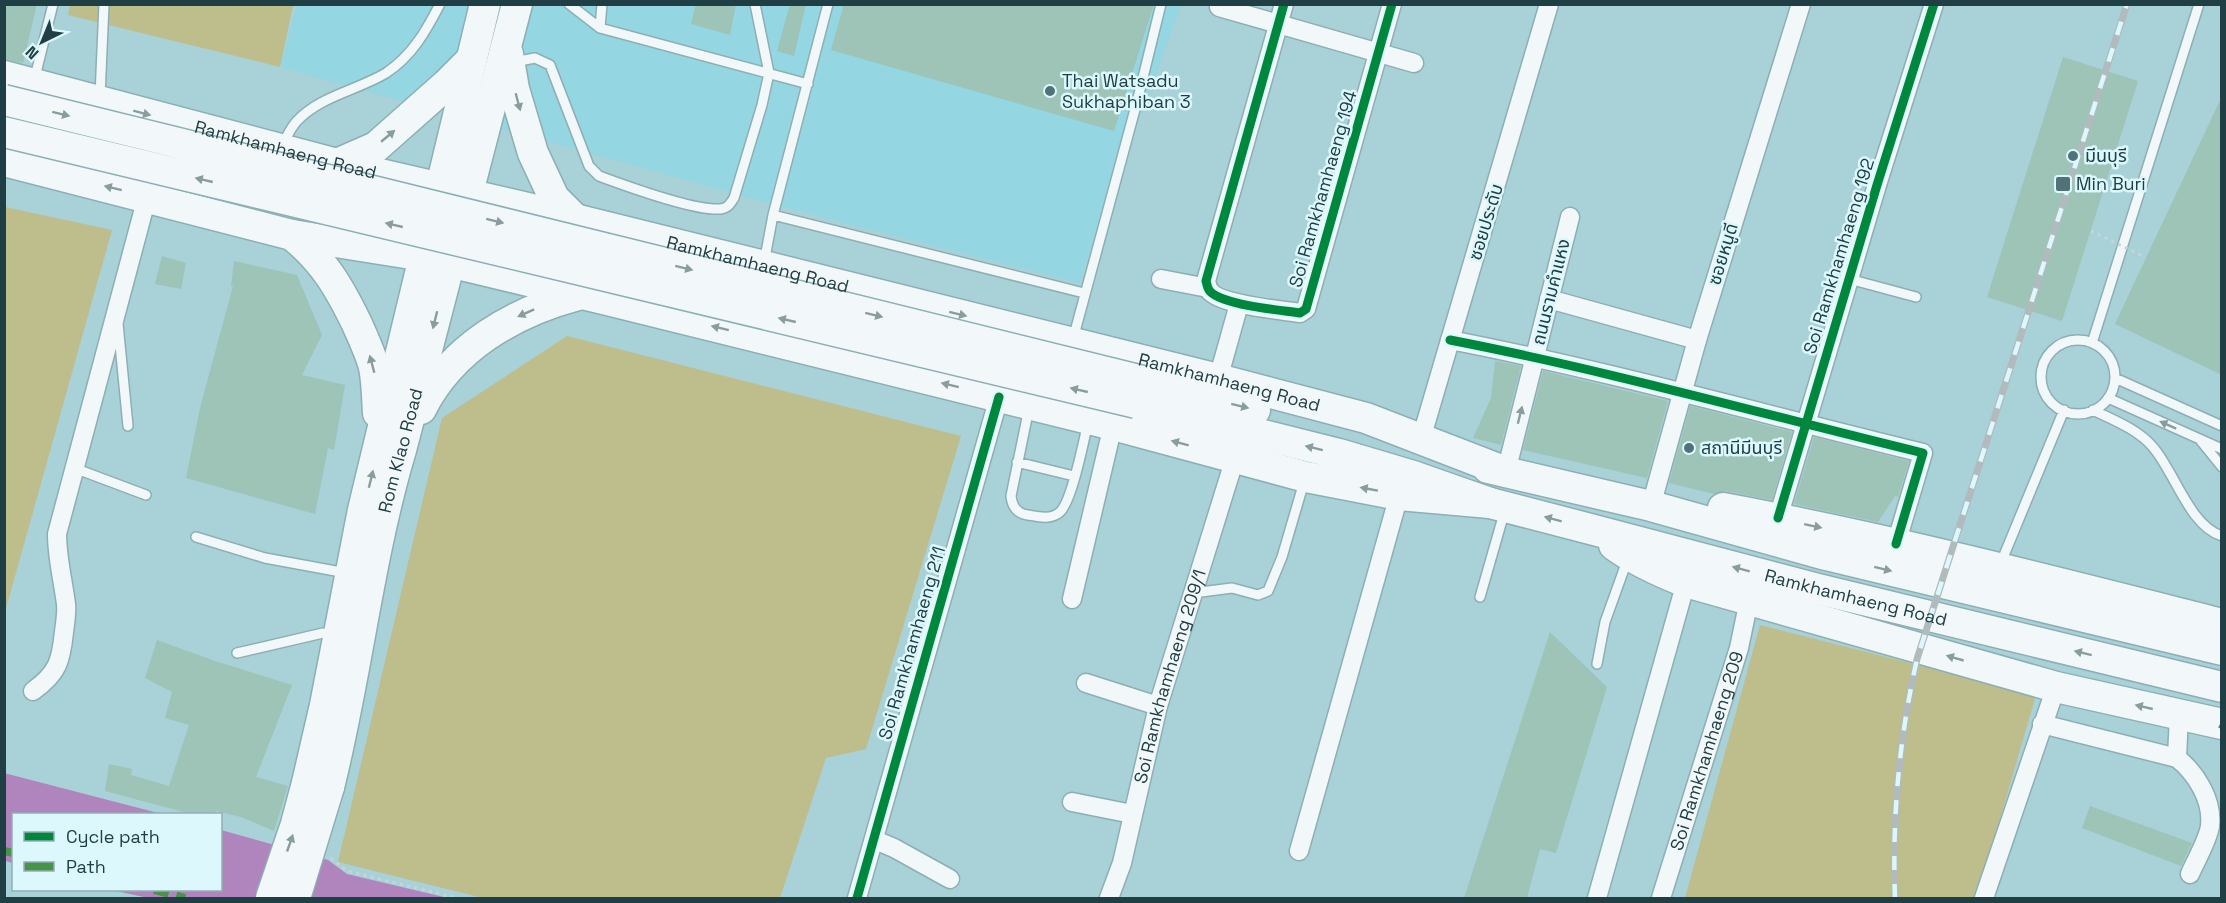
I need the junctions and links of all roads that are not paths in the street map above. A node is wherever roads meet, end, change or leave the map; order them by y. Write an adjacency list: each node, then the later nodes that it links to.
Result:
1 (53, 4): 26 (lane)
2 (104, 4): 29 (lane)
3 (440, 4): 31 (lane)
4 (485, 4): 22 (main road, Rom Klao Road)
5 (517, 4): 21 (main road, Rom Klao Road)
6 (569, 4): 19 (lane)
7 (602, 4): 19 (lane)
8 (755, 4): 24 (lane)
9 (828, 4): 27 (lane)
10 (1161, 4): 47 (lane)
11 (1284, 4): 18 (street)
12 (1392, 4): 20 (street, Soi Ramkhamhaeng 194)
13 (1549, 4): 53 (street, ซอยประดับ)
14 (1802, 4): 54 (street, ซอยหนูดี)
15 (1935, 4): 45 (street, Soi Ramkhamhaeng 192)
16 (2199, 4): 56 (lane)
17 (1219, 7): 18 (street)
18 (1278, 25): 20 (street); 46 (street)
19 (600, 27): 24 (lane)
20 (1378, 52): 23 (street); 51 (street, Soi Ramkhamhaeng 194)
21 (509, 54): 24 (lane); 34 (main road, Rom Klao Road); 38 (main road, one-way to 38)
22 (471, 60): 33 (main road, one-way to 22); 34 (main road, Rom Klao Road)
23 (1414, 63)
24 (769, 73): 27 (lane)
25 (4, 76): 26 (main road, Ramkhamhaeng Road)
26 (33, 84): 29 (main road, Ramkhamhaeng Road)
27 (808, 84): 36 (lane)
28 (4, 99): 60 (main road, Ramkhamhaeng Road, one-way to 60, bridge)
29 (100, 102): 31 (main road, Ramkhamhaeng Road, one-way to 31)
30 (4, 132): 60 (main road, Ramkhamhaeng Road, one-way to 30, bridge)
31 (286, 151): 33 (main road, Ramkhamhaeng Road); 39 (main road)
32 (4, 161): 35 (main road, Ramkhamhaeng Road, one-way to 32)
33 (337, 164): 34 (main road, Ramkhamhaeng Road)
34 (453, 190): 38 (main road, Ramkhamhaeng Road); 42 (main road, Rom Klao Road)
35 (147, 197): 39 (main road, Ramkhamhaeng Road); 52 (street)
36 (773, 215): 43 (lane); 47 (lane)
37 (1570, 217): 50 (street, ถนนรามคำแหง)
38 (575, 219): 40 (main road, Ramkhamhaeng Road)
39 (259, 226): 41 (main road, Ramkhamhaeng Road)
40 (628, 232): 43 (main road, Ramkhamhaeng Road); 48 (main road)
41 (292, 235): 42 (main road, Ramkhamhaeng Road); 73 (main road, one-way to 41)
42 (436, 260): 48 (main road, Ramkhamhaeng Road); 73 (main road, Rom Klao Road)
43 (764, 265): 55 (main road, Ramkhamhaeng Road, one-way to 55)
44 (1161, 279): 46 (street, Soi Ramkhamhaeng 194)
45 (1849, 279): 49 (lane); 68 (street, Soi Ramkhamhaeng 192)
46 (1208, 288): 51 (street, Soi Ramkhamhaeng 194)
47 (1084, 293): 55 (lane)
48 (594, 297): 62 (main road, Ramkhamhaeng Road, one-way to 48); 73 (main road, one-way to 73)
49 (1916, 297)
50 (1549, 299): 54 (street); 57 (street, ถนนรามคำแหง)
51 (1239, 304): 59 (street)
52 (117, 313): 69 (lane); 78 (street)
53 (1450, 340): 57 (street); 71 (street, ซอยประดับ)
54 (1697, 340): 61 (street, ซอยหนูดี)
55 (1072, 343): 59 (main road, Ramkhamhaeng Road)
56 (2092, 343): 58 (lane); 65 (lane)
57 (1535, 357): 61 (street); 79 (street, ถนนรามคำแหง, one-way to 57)
58 (2115, 378): 63 (lane); 70 (lane)
59 (1218, 379): 71 (main road, Ramkhamhaeng Road)
60 (1139, 392): 79 (main road, Ramkhamhaeng Road, one-way to 79); 84 (main road, Ramkhamhaeng Road, one-way to 60)
61 (1683, 392): 68 (street); 85 (street, ซอยหนูดี)
62 (999, 397): 64 (main road, Ramkhamhaeng Road); 119 (street, Soi Ramkhamhaeng 211)
63 (2108, 398): 66 (lane); 72 (lane, one-way to 63)
64 (1029, 405): 67 (main road, Ramkhamhaeng Road); 76 (lane)
65 (2064, 410): 66 (lane); 93 (lane)
66 (2093, 410): 89 (lane)
67 (1101, 422): 75 (main road, Ramkhamhaeng Road, one-way to 67); 80 (lane); 100 (street)
68 (1806, 425): 87 (street, Soi Ramkhamhaeng 192); 91 (street)
69 (128, 426)
70 (2222, 426)
71 (1421, 439): 79 (main road, Ramkhamhaeng Road)
72 (2199, 439): 74 (lane); 77 (lane)
73 (391, 446): 86 (main road, Rom Klao Road)
74 (2222, 449)
75 (1235, 458): 81 (main road, Ramkhamhaeng Road); 97 (street, Soi Ramkhamhaeng 209/1)
76 (1017, 462): 80 (lane); 80 (lane)
77 (2222, 467)
78 (74, 468): 82 (lane); 110 (street)
79 (1506, 472): 85 (main road, Ramkhamhaeng Road)
80 (1074, 476)
81 (1306, 477): 83 (main road, Ramkhamhaeng Road, one-way to 81); 97 (lane)
82 (146, 495)
83 (1399, 495): 84 (main road, Ramkhamhaeng Road); 120 (street)
84 (1498, 505): 88 (main road, Ramkhamhaeng Road, one-way to 84); 98 (lane)
85 (1651, 506): 87 (main road); 96 (main road, Ramkhamhaeng Road, one-way to 96)
86 (372, 517): 94 (main road); 103 (main road); 116 (main road, Rom Klao Road)
87 (1778, 518): 91 (main road, one-way to 91)
88 (1594, 530): 92 (main road); 109 (main road, Ramkhamhaeng Road, one-way to 88)
89 (2222, 536)
90 (196, 537): 94 (lane)
91 (1896, 544): 93 (main road)
92 (1629, 556): 95 (main road); 106 (lane)
93 (1999, 567): 102 (main road)
94 (340, 572): 103 (main road)
95 (1686, 582): 101 (main road); 127 (street)
96 (1971, 590): 99 (lane); 104 (main road, Ramkhamhaeng Road)
97 (1193, 593): 111 (street, Soi Ramkhamhaeng 209/1)
98 (1480, 597)
99 (2047, 598)
100 (1072, 599)
101 (1749, 600): 108 (main road, one-way to 101); 128 (street, Soi Ramkhamhaeng 209)
102 (2222, 624)
103 (323, 633): 105 (lane)
104 (2222, 650)
105 (237, 653)
106 (1597, 664)
107 (1086, 683): 111 (street)
108 (2056, 687): 112 (main road, one-way to 108); 113 (street)
109 (2222, 687)
110 (33, 691)
111 (1158, 706): 118 (street, Soi Ramkhamhaeng 209/1)
112 (2179, 715): 114 (main road); 115 (street)
113 (2042, 724): 115 (street); 129 (street)
114 (2222, 724)
115 (2177, 758): 121 (street)
116 (318, 785): 123 (main road, Rom Klao Road, one-way to 116, bridge); 124 (main road, Rom Klao Road, bridge)
117 (1072, 802): 118 (street)
118 (1132, 814): 126 (street, Soi Ramkhamhaeng 209/1)
119 (875, 840): 122 (street); 125 (street, Soi Ramkhamhaeng 211)
120 (1299, 851)
121 (2190, 874)
122 (950, 879)
123 (271, 898)
124 (295, 898)
125 (857, 898)
126 (1109, 898)
127 (1597, 898)
128 (1661, 898)
129 (1984, 898)

